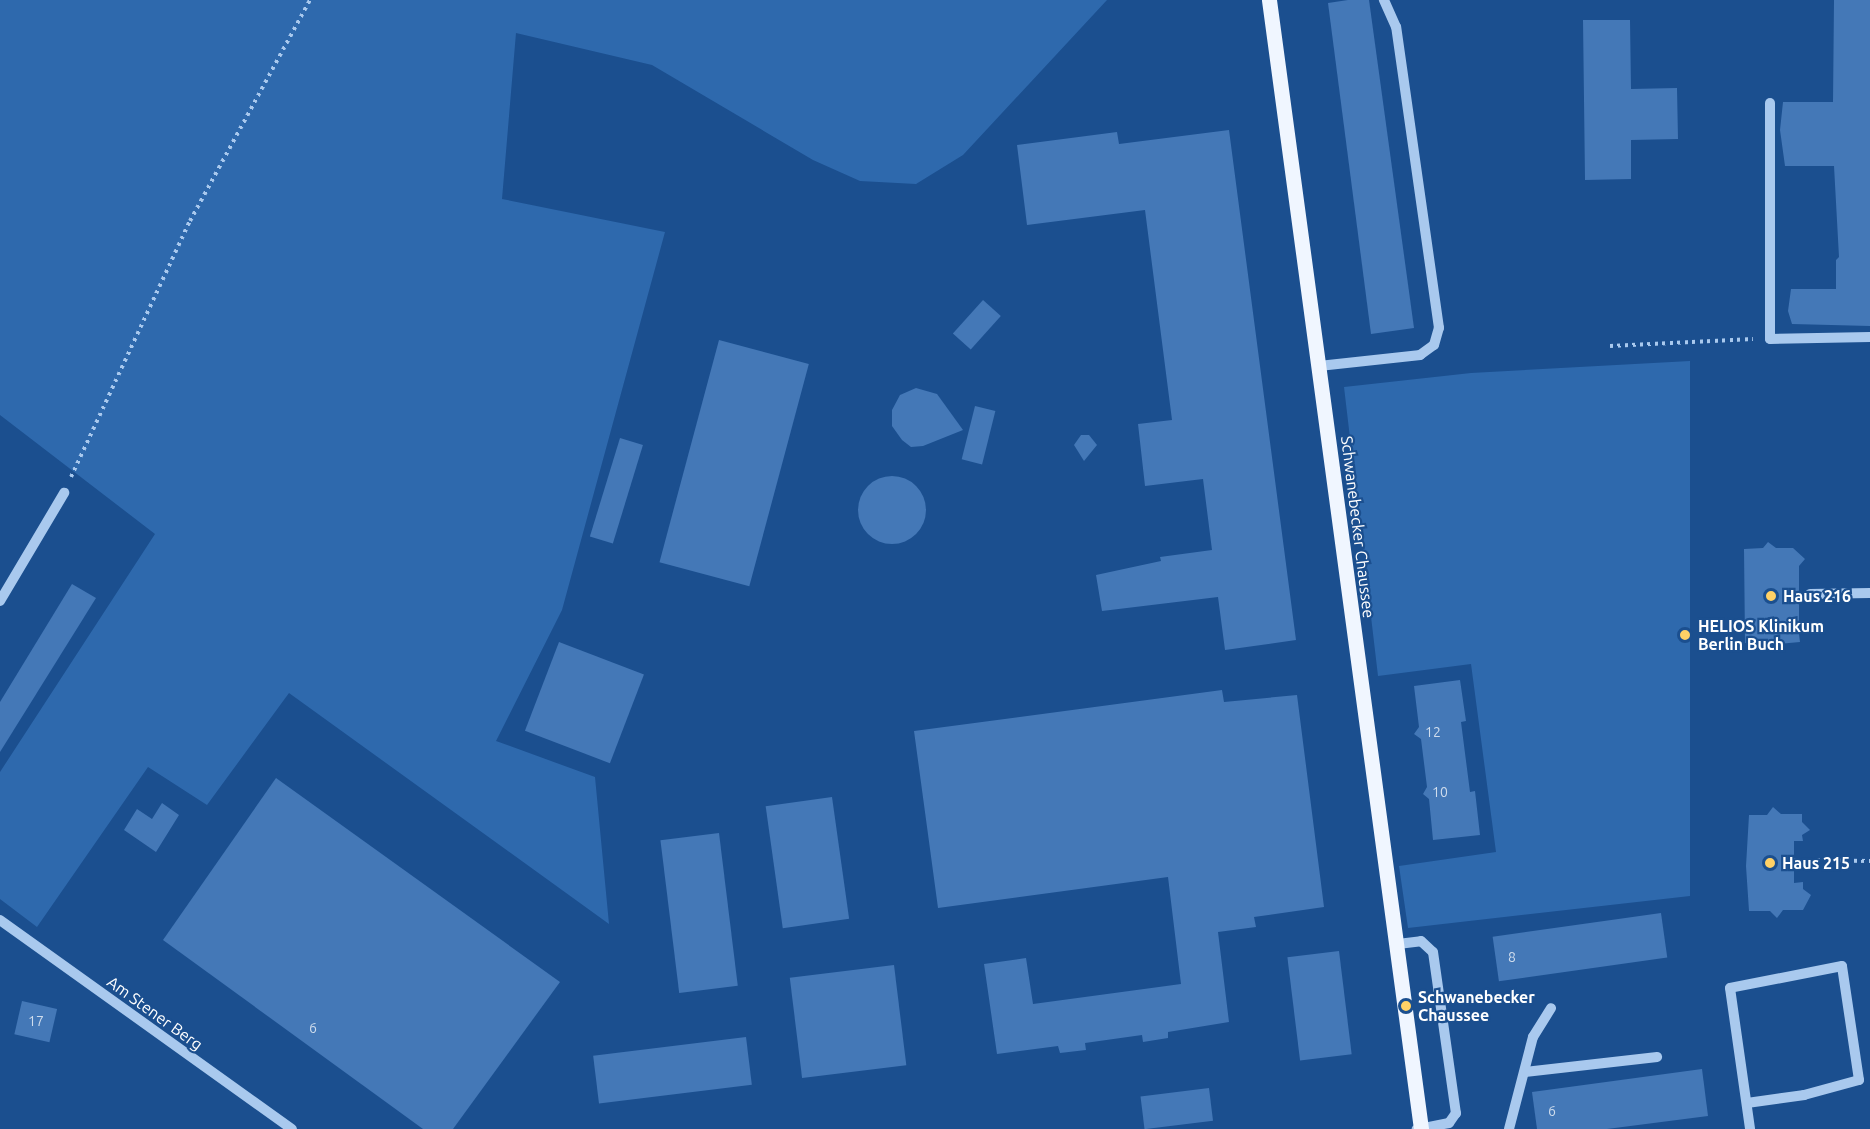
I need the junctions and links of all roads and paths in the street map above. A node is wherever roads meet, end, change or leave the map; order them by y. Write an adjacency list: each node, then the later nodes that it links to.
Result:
1 (310, 0): 9 (path)
2 (1269, 0): 8 (main road, Schwanebecker Chaussee)
3 (1384, 0): 8 (street)
4 (1770, 103): 6 (street)
5 (1870, 337): 6 (street)
6 (1770, 339): 7 (path)
7 (1610, 346)
8 (1319, 366): 16 (main road, Schwanebecker Chaussee)
9 (64, 493): 12 (street)
10 (1870, 593): 11 (street)
11 (1810, 594)
12 (0, 601)
13 (1794, 860): 14 (path)
14 (1870, 861)
15 (0, 920): 21 (street, Am Stener Berg)
16 (1398, 944): 22 (main road, Schwanebecker Chaussee); 22 (street)
17 (1551, 1008): 19 (street)
18 (1657, 1057): 19 (street)
19 (1526, 1072): 23 (street)
20 (1747, 1103): 20 (street); 24 (street)
21 (292, 1129)
22 (1420, 1129)
23 (1509, 1129)
24 (1750, 1129)

